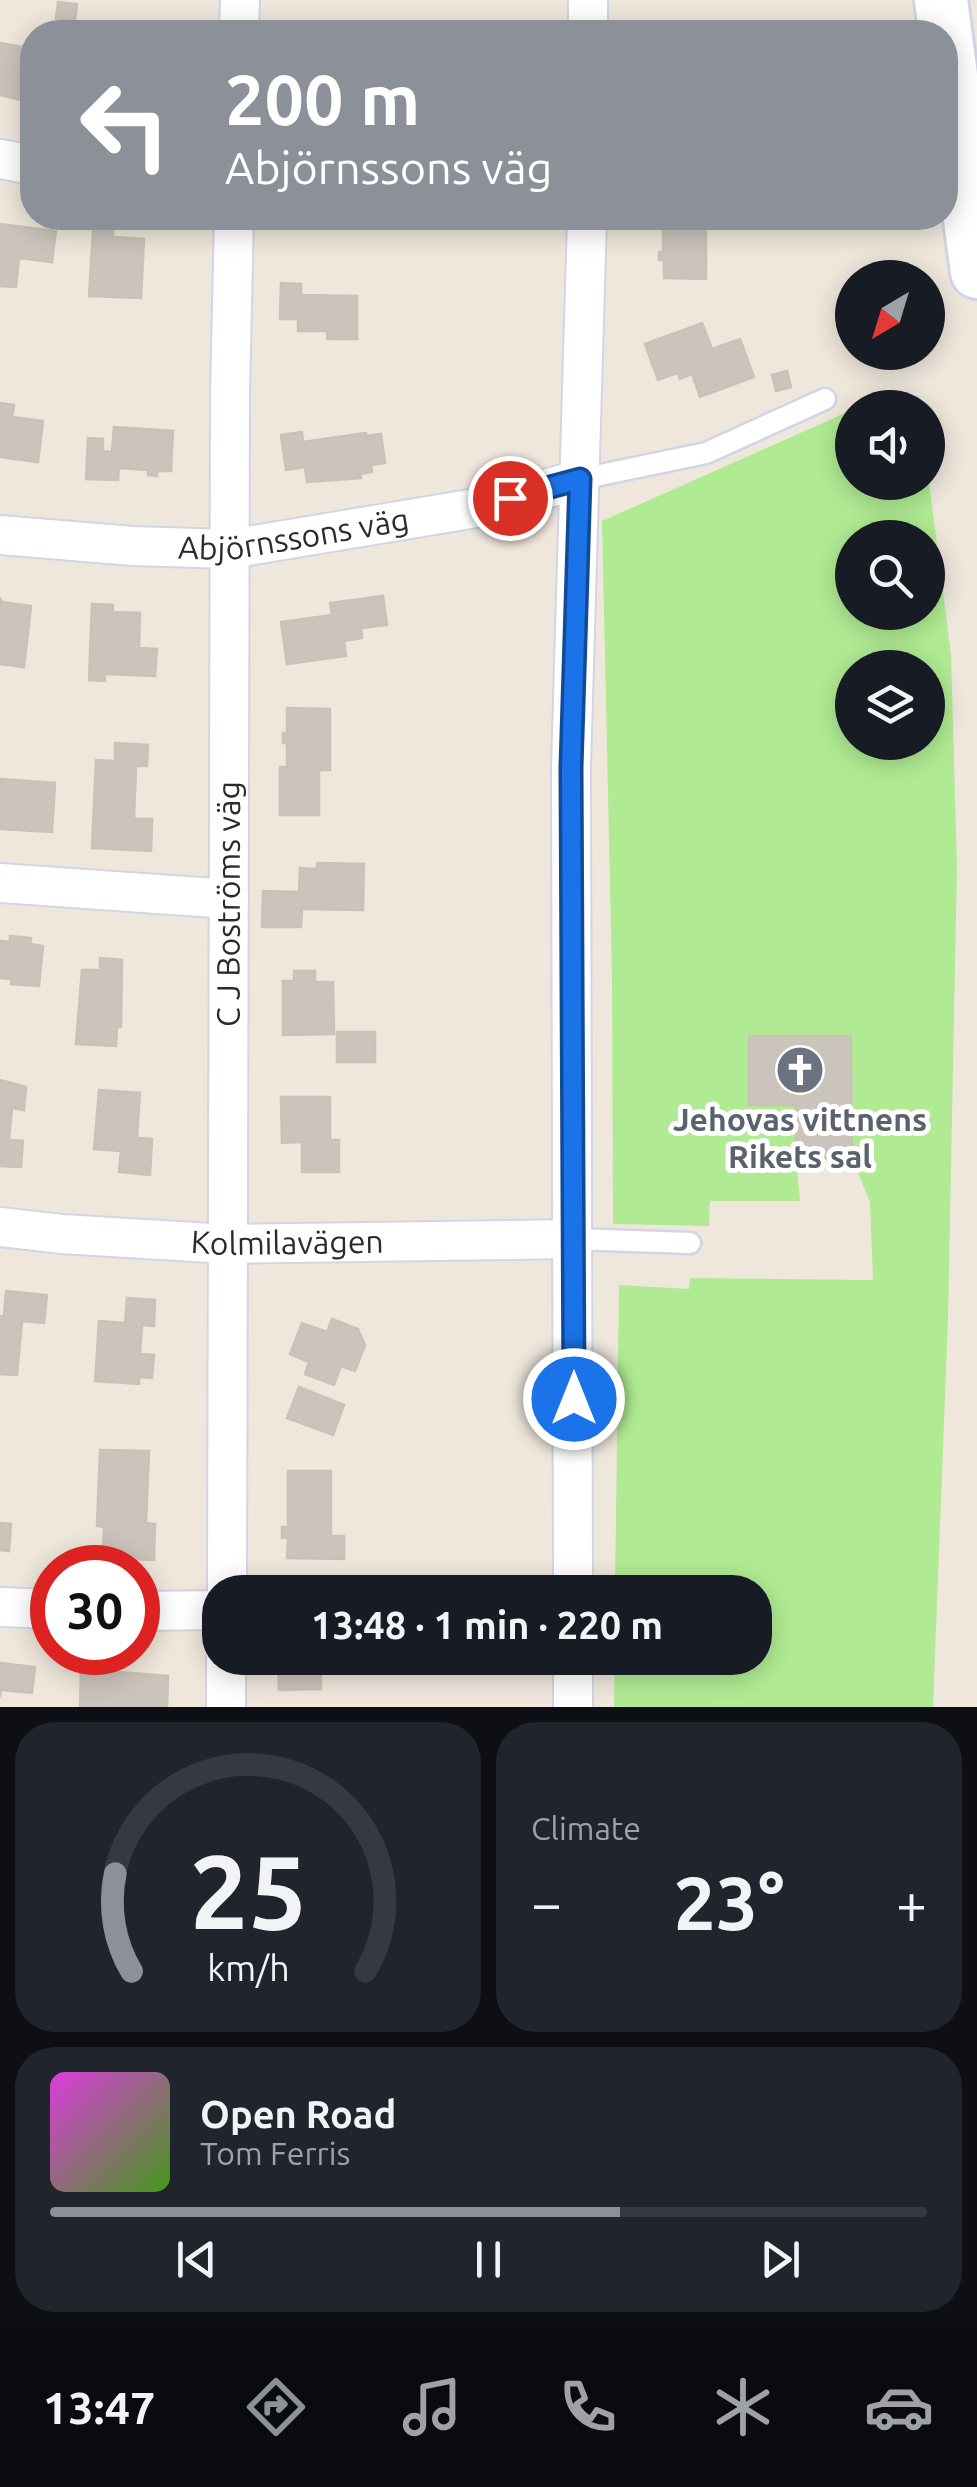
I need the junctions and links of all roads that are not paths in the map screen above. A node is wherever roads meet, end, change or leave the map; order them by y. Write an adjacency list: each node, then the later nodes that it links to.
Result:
1 (958, 128): 4 (main road)
2 (234, 230): 8 (street, C J Boströms väg)
3 (586, 230): 6 (street)
4 (977, 272)
5 (825, 400): 6 (lane)
6 (580, 479): 8 (street, Abjörnssons väg); 12 (street)
7 (0, 535): 8 (street, Abjörnssons väg)
8 (230, 549): 10 (street, C J Boströms väg)
9 (0, 883): 10 (street)
10 (229, 898): 14 (street, C J Boströms väg)
11 (0, 1227): 14 (street, Kolmilavägen)
12 (574, 1239): 13 (lane); 14 (street, Kolmilavägen); 16 (street)
13 (690, 1243)
14 (227, 1244): 15 (street, C J Boströms väg)
15 (227, 1575)
16 (573, 1575)
17 (0, 1607): 18 (street)
18 (30, 1608)
19 (160, 1610): 20 (street)
20 (202, 1610)
21 (226, 1675): 23 (street)
22 (573, 1675): 24 (street)
23 (226, 1707)
24 (573, 1707)

